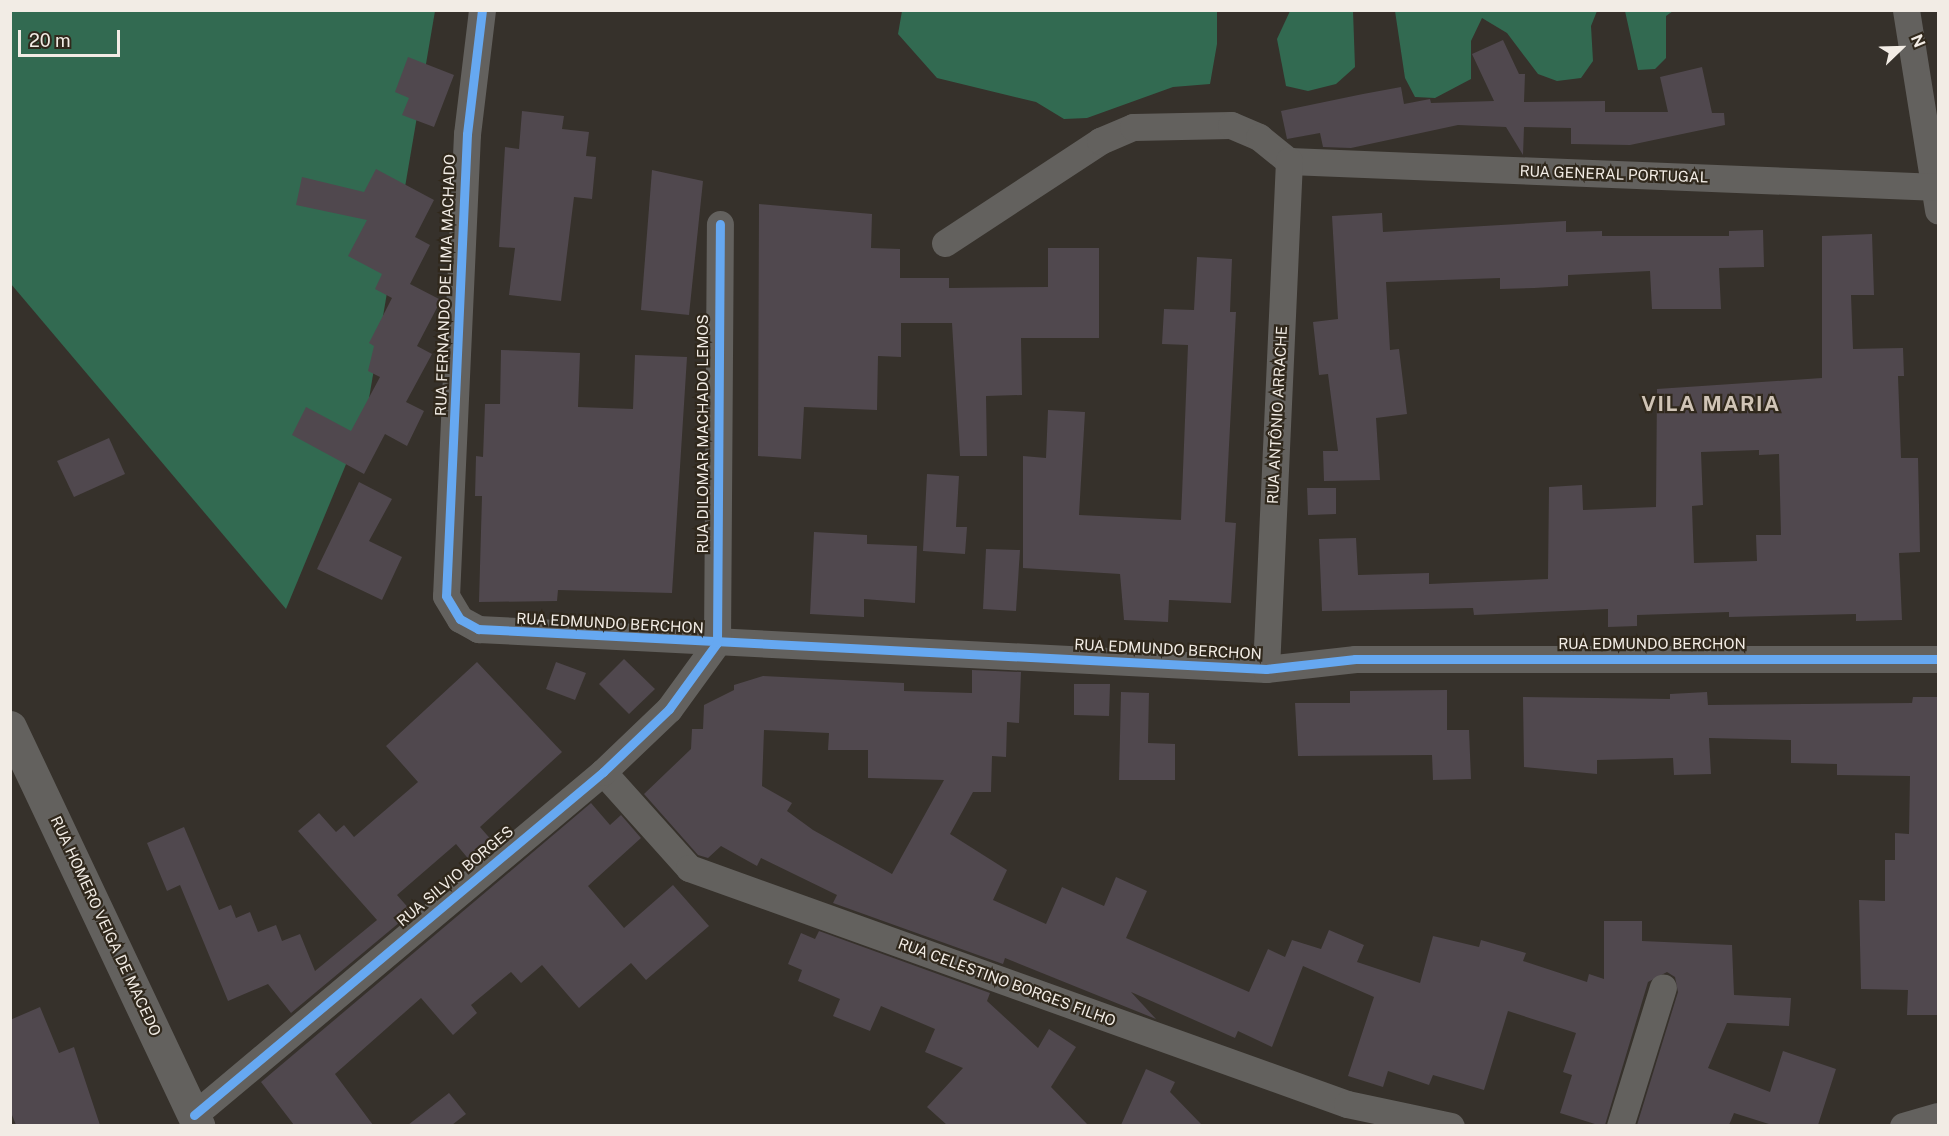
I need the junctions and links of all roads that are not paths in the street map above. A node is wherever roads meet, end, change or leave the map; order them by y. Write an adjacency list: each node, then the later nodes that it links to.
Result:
1 (482, 10): 7 (street, RUA FERNANDO DE LIMA MACHADO)
2 (1906, 10): 4 (street)
3 (1289, 161): 4 (street, RUA GENERAL PORTUGAL); 6 (street); 10 (street, RUA ANTÔNIO ARRACHE)
4 (1938, 195)
5 (720, 224): 8 (street, RUA DILOMAR MACHADO LEMOS)
6 (945, 243)
7 (448, 561): 8 (street, RUA EDMUNDO BERCHON)
8 (717, 644): 10 (street, RUA EDMUNDO BERCHON); 12 (street, RUA SILVIO BORGES)
9 (1938, 659): 10 (street, RUA EDMUNDO BERCHON)
10 (1266, 669)
11 (10, 727): 15 (street, RUA HOMERO VEIGA DE MACEDO)
12 (603, 772): 15 (street, RUA SILVIO BORGES); 16 (street, RUA CELESTINO BORGES FILHO)
13 (1663, 987): 17 (street)
14 (1938, 1116): 18 (street)
15 (197, 1120)
16 (1451, 1125)
17 (1620, 1125)
18 (1903, 1125)

